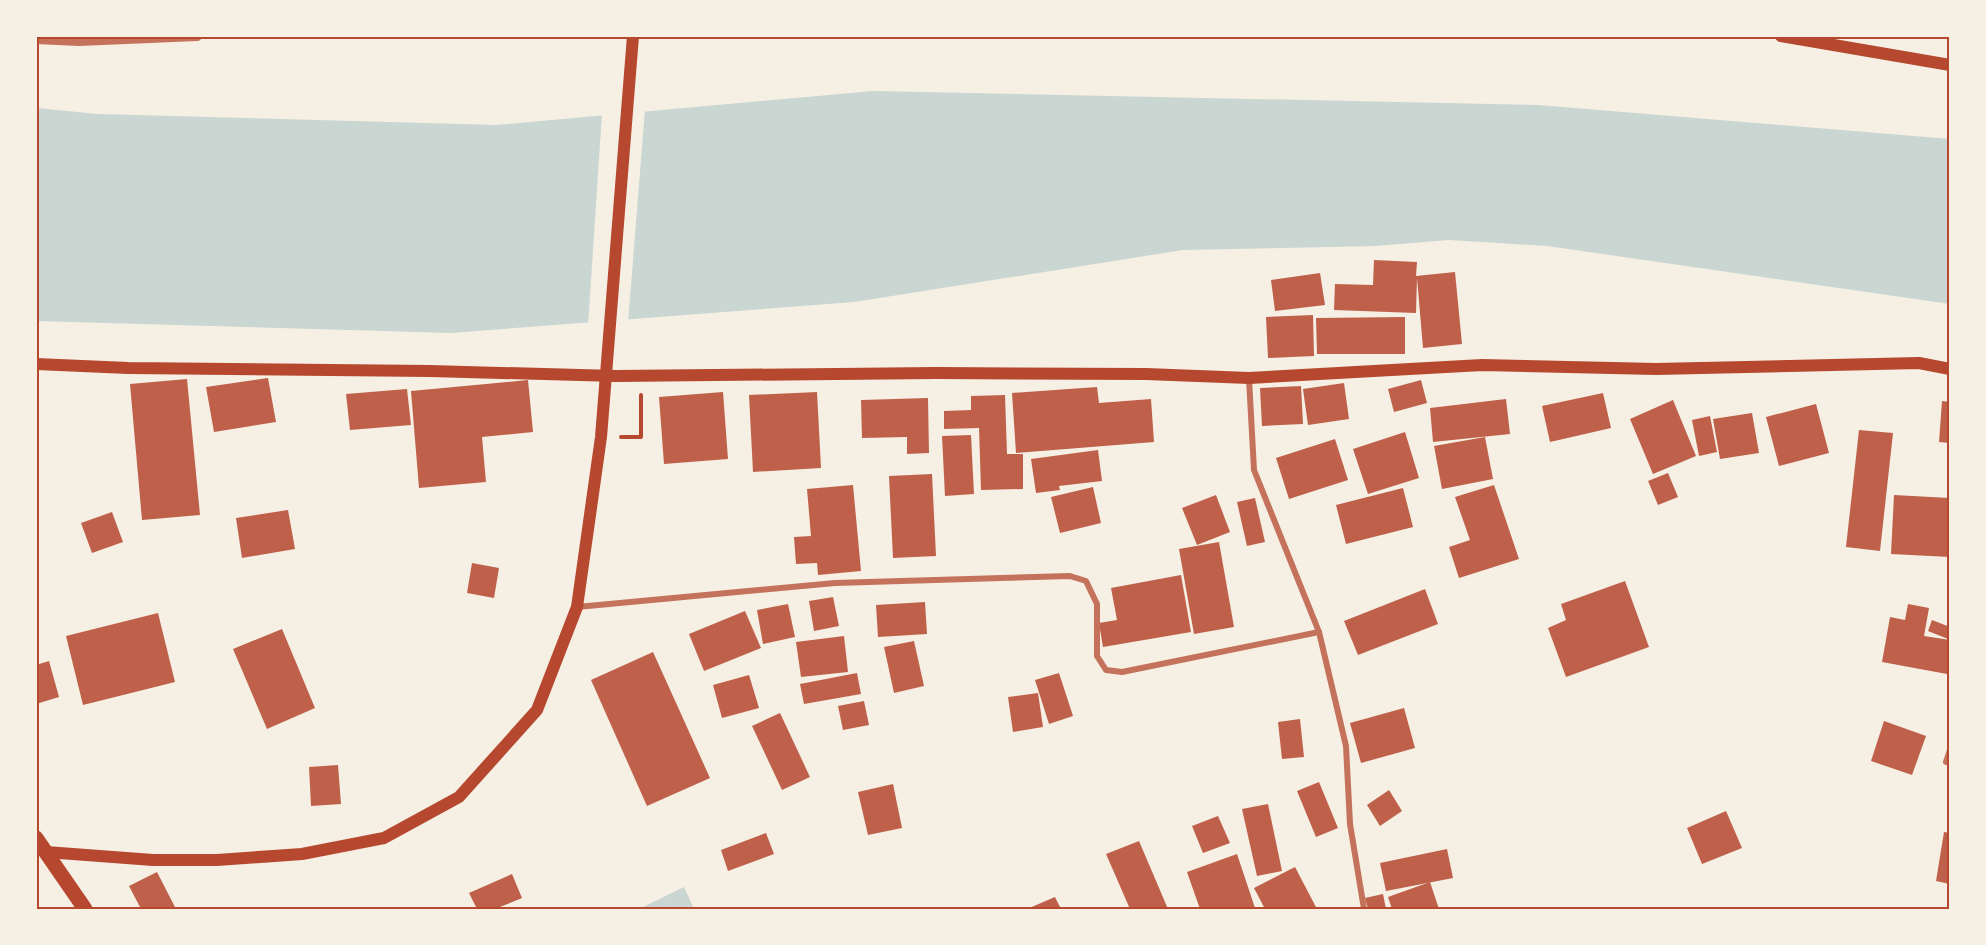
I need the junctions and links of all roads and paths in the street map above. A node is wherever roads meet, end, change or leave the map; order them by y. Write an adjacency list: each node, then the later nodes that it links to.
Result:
1 (183, 36): 2 (street); 5 (street)
2 (197, 36)
3 (633, 36): 11 (main road)
4 (1781, 36): 6 (main road)
5 (36, 39)
6 (1950, 65)
7 (36, 364): 9 (main road)
8 (1950, 369): 9 (main road)
9 (1248, 378): 13 (street)
10 (640, 400): 11 (path)
11 (601, 437): 12 (main road)
12 (577, 607): 13 (street); 17 (main road)
13 (1319, 632): 19 (street)
14 (1950, 750): 15 (street)
15 (1946, 762)
16 (36, 838): 17 (main road)
17 (46, 852): 18 (main road)
18 (85, 909)
19 (1364, 909)

